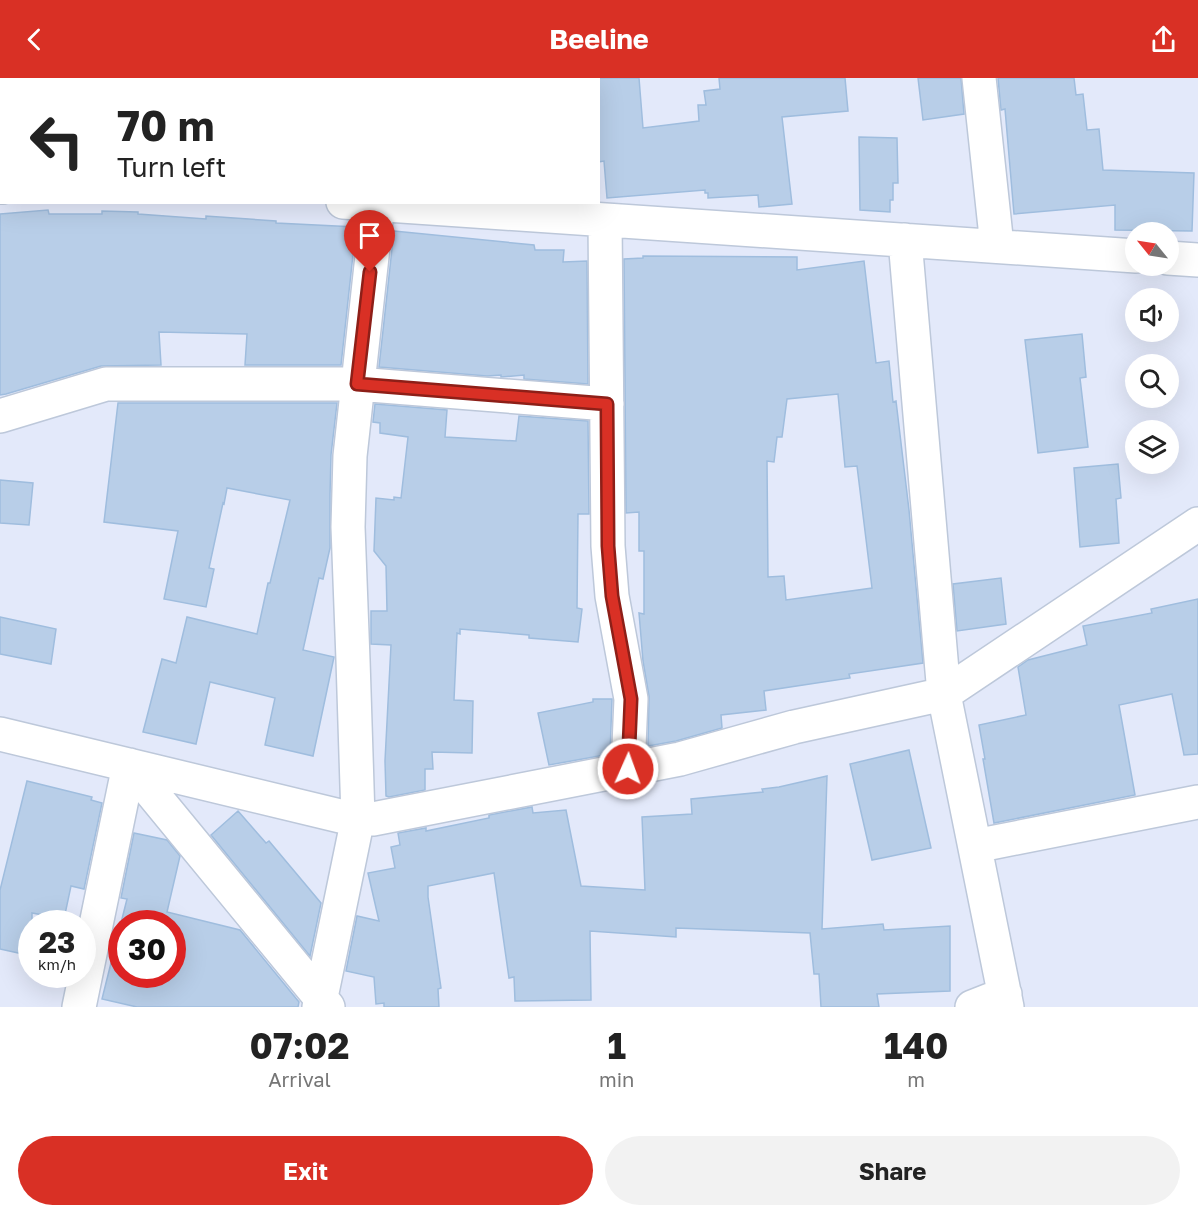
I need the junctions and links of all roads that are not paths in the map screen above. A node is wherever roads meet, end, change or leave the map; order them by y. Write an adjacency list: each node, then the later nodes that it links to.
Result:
1 (979, 78): 5 (street)
2 (378, 204): 3 (street); 9 (street)
3 (604, 220): 4 (street); 10 (street)
4 (905, 240): 5 (street); 13 (street)
5 (997, 246): 6 (street)
6 (1125, 255)
7 (1179, 259): 8 (street)
8 (1198, 260)
9 (357, 384): 10 (street); 11 (street); 18 (street)
10 (607, 404): 16 (street)
11 (0, 416)
12 (1198, 524): 13 (street)
13 (944, 694): 16 (street); 19 (street)
14 (0, 734): 15 (street)
15 (129, 765): 18 (street); 21 (street); 22 (street)
16 (628, 769): 18 (street)
17 (1198, 802): 19 (street)
18 (358, 818): 21 (street)
19 (975, 846): 20 (street)
20 (1006, 1001): 23 (street)
21 (323, 1004)
22 (79, 1007)
23 (972, 1007)

